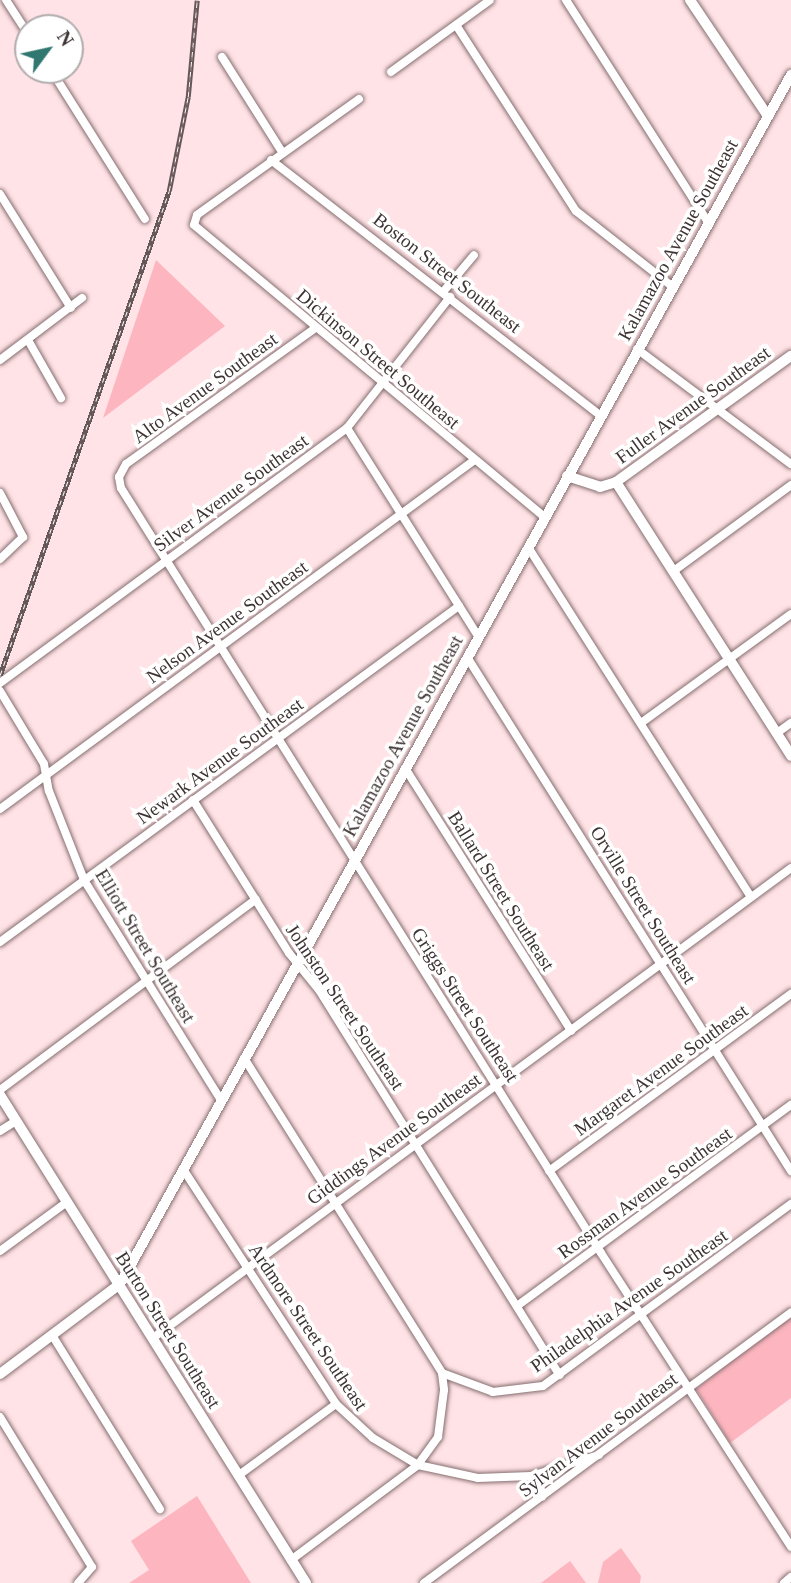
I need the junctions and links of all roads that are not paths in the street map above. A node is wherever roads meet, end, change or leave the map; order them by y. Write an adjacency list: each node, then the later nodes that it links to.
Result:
1 (489, 0): 4 (street)
2 (566, 0): 15 (street)
3 (690, 0): 10 (street)
4 (456, 25): 6 (street); 17 (street)
5 (222, 58): 11 (street)
6 (391, 72)
7 (791, 75): 10 (main road, Kalamazoo Avenue Southeast)
8 (60, 84): 14 (street)
9 (359, 99): 11 (street)
10 (768, 116): 15 (main road, Kalamazoo Avenue Southeast)
11 (282, 152): 12 (street)
12 (271, 160): 18 (street, Boston Street Southeast); 21 (street, Dickinson Street Southeast)
13 (0, 194): 20 (street)
14 (145, 219)
15 (709, 224): 17 (main road, Kalamazoo Avenue Southeast)
16 (474, 255): 18 (street, Silver Avenue Southeast)
17 (673, 287): 23 (main road, Kalamazoo Avenue Southeast)
18 (446, 294): 26 (street, Silver Avenue Southeast); 29 (street, Boston Street Southeast)
19 (82, 298): 20 (street)
20 (71, 308): 22 (street)
21 (314, 329): 26 (street, Dickinson Street Southeast); 34 (street, Alto Avenue Southeast)
22 (28, 340): 25 (street); 27 (street)
23 (637, 349): 28 (street); 29 (main road, Kalamazoo Avenue Southeast)
24 (791, 356): 28 (street, Fuller Avenue Southeast)
25 (0, 360)
26 (384, 387): 30 (street, Silver Avenue Southeast); 31 (street, Dickinson Street Southeast)
27 (61, 398)
28 (717, 410): 32 (street); 35 (street, Fuller Avenue Southeast)
29 (600, 415): 33 (main road, Kalamazoo Avenue Southeast)
30 (347, 428): 38 (street); 42 (street, Silver Avenue Southeast)
31 (473, 461): 38 (street, Nelson Avenue Southeast); 39 (street, Dickinson Street Southeast)
32 (791, 464)
33 (567, 476): 35 (street); 39 (main road, Kalamazoo Avenue Southeast)
34 (118, 477): 42 (street, Griggs Street Southeast)
35 (616, 482): 43 (street)
36 (791, 485): 43 (street)
37 (0, 493): 41 (street)
38 (402, 513): 44 (street); 47 (street, Nelson Avenue Southeast)
39 (544, 517): 40 (main road, Kalamazoo Avenue Southeast)
40 (528, 547): 46 (main road, Kalamazoo Avenue Southeast); 52 (street)
41 (0, 559)
42 (167, 560): 47 (street, Griggs Street Southeast); 50 (street, Silver Avenue Southeast)
43 (675, 570): 49 (street)
44 (459, 606): 46 (street); 55 (street, Newark Avenue Southeast)
45 (791, 614): 49 (street)
46 (478, 636): 48 (main road, Kalamazoo Avenue Southeast)
47 (220, 647): 55 (street, Griggs Street Southeast); 58 (street, Nelson Avenue Southeast)
48 (467, 657): 57 (main road, Kalamazoo Avenue Southeast); 60 (street, Orville Street Southeast)
49 (730, 658): 52 (street); 54 (street)
50 (0, 683)
51 (0, 691): 58 (street, Elliott Street Southeast)
52 (641, 723): 66 (street)
53 (791, 723): 54 (street)
54 (777, 733): 56 (street)
55 (279, 737): 61 (street, Newark Avenue Southeast); 63 (street, Griggs Street Southeast)
56 (791, 756)
57 (405, 768): 63 (main road, Kalamazoo Avenue Southeast); 73 (street, Ballard Street Southeast)
58 (44, 776): 62 (street, Nelson Avenue Southeast); 65 (street, Elliott Street Southeast)
59 (559, 781): 60 (street)
60 (550, 788): 70 (street, Orville Street Southeast)
61 (193, 800): 65 (street, Newark Avenue Southeast); 67 (street, Johnston Street Southeast)
62 (0, 809)
63 (354, 861): 69 (main road, Kalamazoo Avenue Southeast); 76 (street, Griggs Street Southeast)
64 (791, 868): 66 (street, Giddings Avenue Southeast)
65 (84, 880): 68 (street, Newark Avenue Southeast); 71 (street, Elliott Street Southeast)
66 (751, 897): 70 (street, Giddings Avenue Southeast)
67 (256, 899): 69 (street, Johnston Street Southeast); 71 (street)
68 (0, 943)
69 (298, 962): 75 (main road, Kalamazoo Avenue Southeast); 83 (street, Johnston Street Southeast)
70 (661, 963): 73 (street, Giddings Avenue Southeast); 74 (street, Orville Street Southeast)
71 (146, 980): 77 (street); 78 (street, Elliott Street Southeast)
72 (791, 994): 74 (street, Margaret Avenue Southeast)
73 (571, 1031): 76 (street, Giddings Avenue Southeast)
74 (716, 1049): 81 (street, Orville Street Southeast); 85 (street, Margaret Avenue Southeast)
75 (244, 1058): 78 (main road, Kalamazoo Avenue Southeast); 88 (street)
76 (496, 1083): 83 (street, Giddings Avenue Southeast); 85 (street, Griggs Street Southeast)
77 (0, 1093): 80 (main road, Burton Street Southeast)
78 (221, 1100): 84 (main road, Kalamazoo Avenue Southeast)
79 (791, 1105): 81 (street, Rossman Avenue Southeast)
80 (16, 1121): 82 (street); 87 (main road, Burton Street Southeast)
81 (763, 1126): 86 (street, Orville Street Southeast); 90 (street, Rossman Avenue Southeast)
82 (0, 1131)
83 (416, 1143): 88 (street, Giddings Avenue Southeast); 94 (street, Johnston Street Southeast)
84 (183, 1169): 92 (street, Ardmore Street Southeast); 93 (main road, Kalamazoo Avenue Southeast)
85 (550, 1171): 90 (street, Griggs Street Southeast)
86 (791, 1171)
87 (67, 1202): 91 (street); 93 (main road, Burton Street Southeast)
88 (336, 1202): 92 (street, Giddings Avenue Southeast); 99 (street)
89 (791, 1204): 96 (street, Philadelphia Avenue Southeast)
90 (597, 1247): 94 (street, Rossman Avenue Southeast); 96 (street, Griggs Street Southeast)
91 (0, 1251)
92 (248, 1268): 98 (street, Giddings Avenue Southeast); 103 (street, Ardmore Street Southeast)
93 (120, 1284): 97 (main road, Kalamazoo Avenue Southeast); 98 (main road, Burton Street Southeast)
94 (517, 1306): 101 (street, Johnston Street Southeast)
95 (791, 1312): 102 (street, Sylvan Avenue Southeast)
96 (640, 1316): 101 (street, Philadelphia Avenue Southeast); 102 (street, Griggs Street Southeast)
97 (52, 1335): 100 (main road, Kalamazoo Avenue Southeast); 110 (street)
98 (153, 1338): 107 (main road, Burton Street Southeast)
99 (442, 1373): 101 (street, Philadelphia Avenue Southeast); 106 (street)
100 (0, 1374)
101 (560, 1374)
102 (688, 1388): 105 (street, Sylvan Avenue Southeast); 111 (street, Griggs Street Southeast)
103 (336, 1404): 106 (street, Ardmore Street Southeast); 107 (street)
104 (0, 1417): 114 (street)
105 (599, 1455): 108 (street, Ardmore Street Southeast); 109 (street, Sylvan Avenue Southeast)
106 (418, 1465): 108 (street, Ardmore Street Southeast); 112 (street)
107 (239, 1475): 112 (main road, Burton Street Southeast)
108 (531, 1476): 109 (street)
109 (542, 1497): 116 (street, Sylvan Avenue Southeast)
110 (160, 1508)
111 (791, 1547)
112 (291, 1560): 115 (main road, Burton Street Southeast)
113 (791, 1577): 117 (street)
114 (78, 1583)
115 (306, 1583)
116 (424, 1583)
117 (783, 1583)

